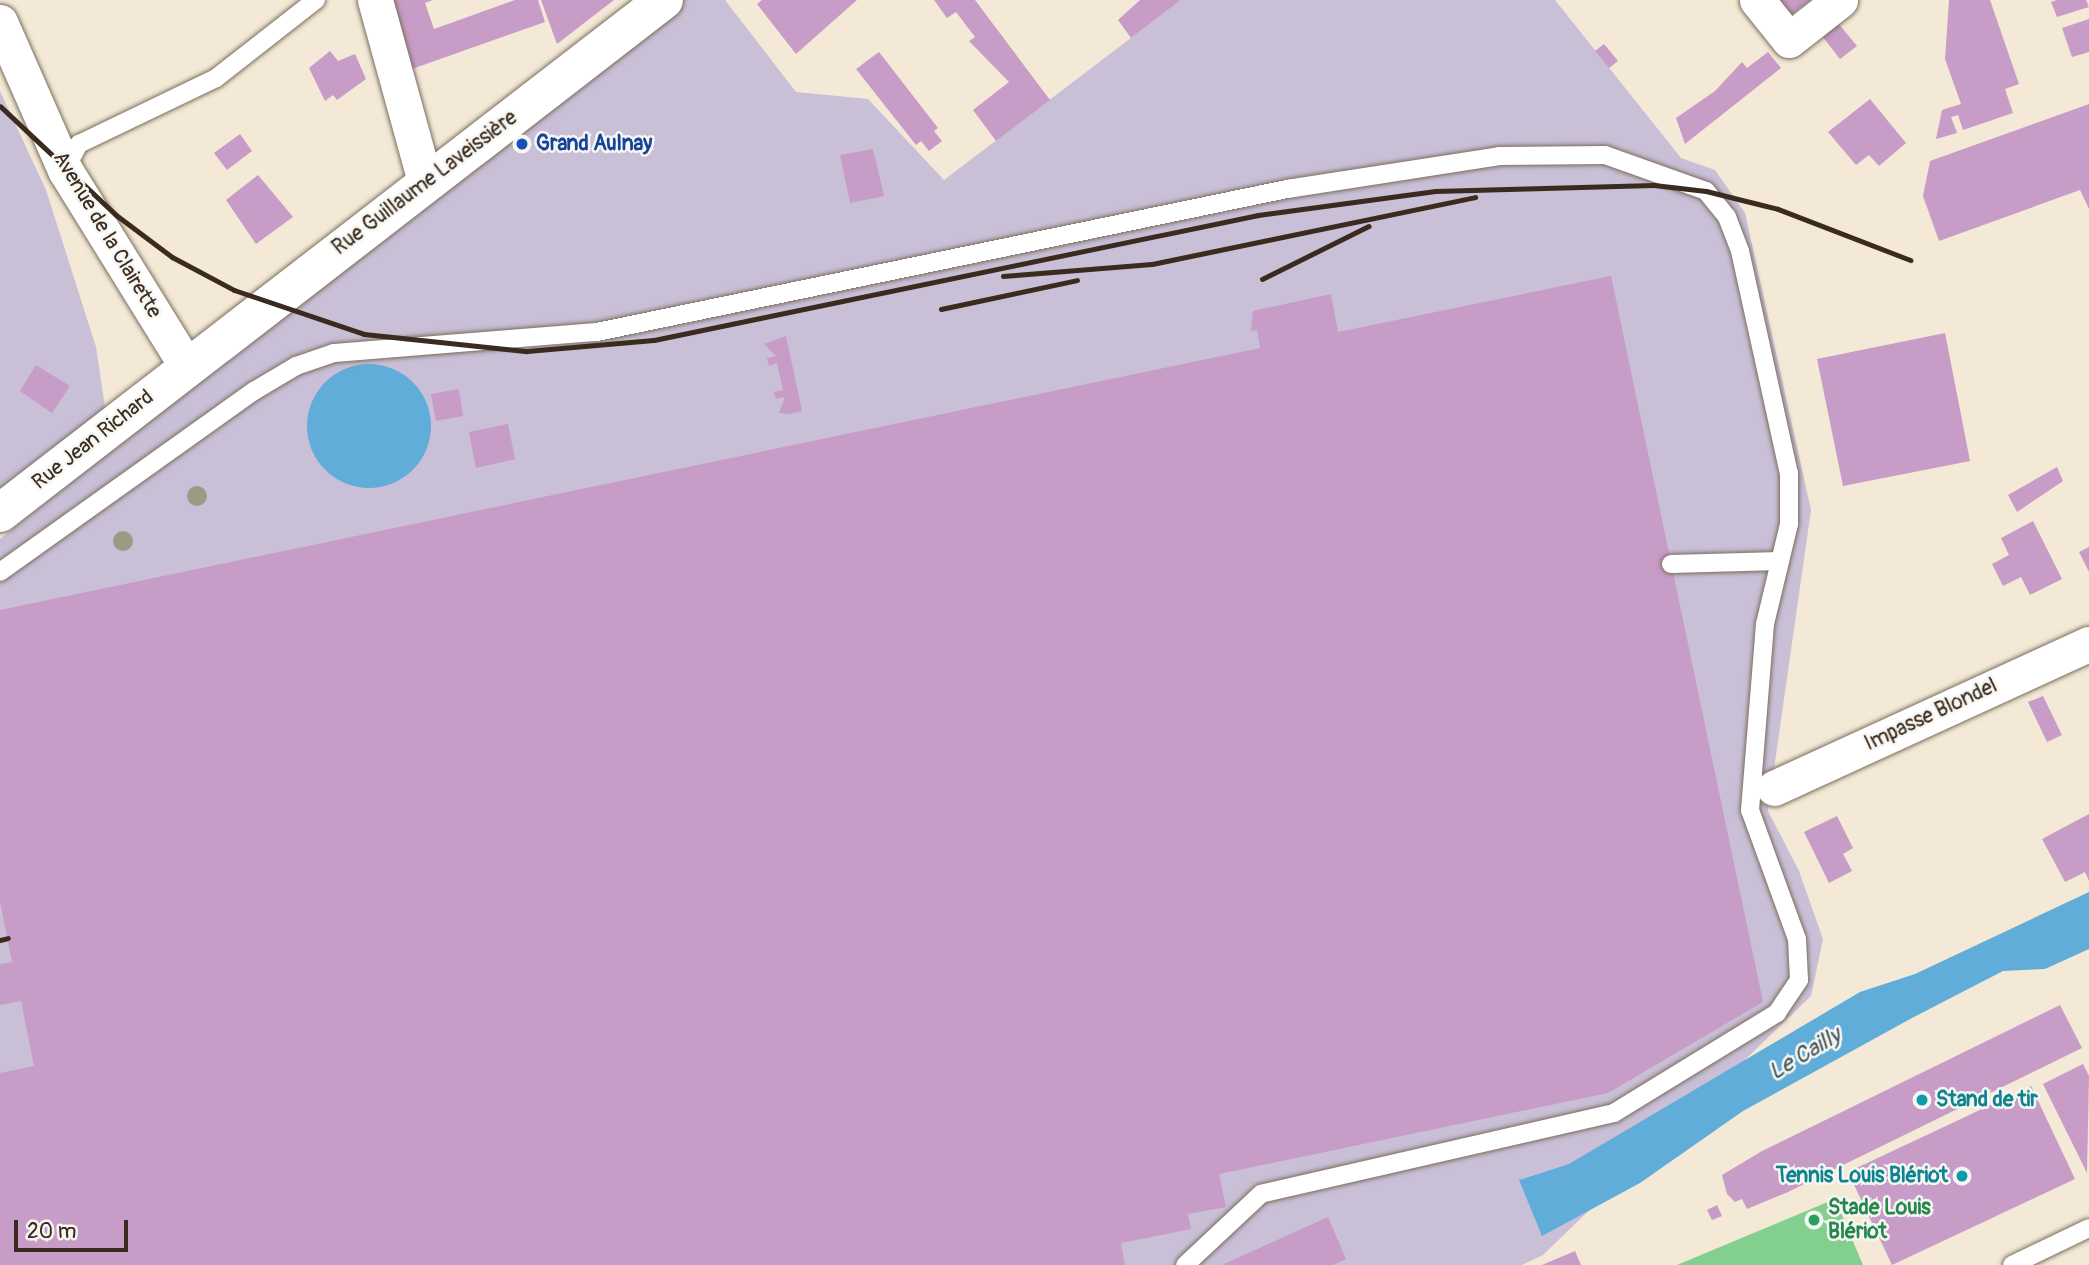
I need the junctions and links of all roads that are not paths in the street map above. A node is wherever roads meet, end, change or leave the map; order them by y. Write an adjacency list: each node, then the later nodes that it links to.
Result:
1 (316, 0): 7 (lane)
2 (375, 0): 8 (street)
3 (664, 0): 8 (street, Rue Guillaume Laveissière)
4 (1756, 0): 5 (street)
5 (1840, 0)
6 (0, 22): 7 (street, Avenue de la Clairette)
7 (65, 170): 9 (street, Avenue de la Clairette)
8 (425, 181): 9 (street, Rue Guillaume Laveissière)
9 (187, 367): 10 (street, Rue Jean Richard)
10 (0, 513)
11 (1780, 561): 12 (lane); 13 (lane); 17 (lane)
12 (1671, 564)
13 (0, 572)
14 (2089, 644): 15 (street, Impasse Blondel)
15 (1774, 788)
16 (2089, 1228): 18 (lane)
17 (1185, 1265)
18 (2012, 1265)

